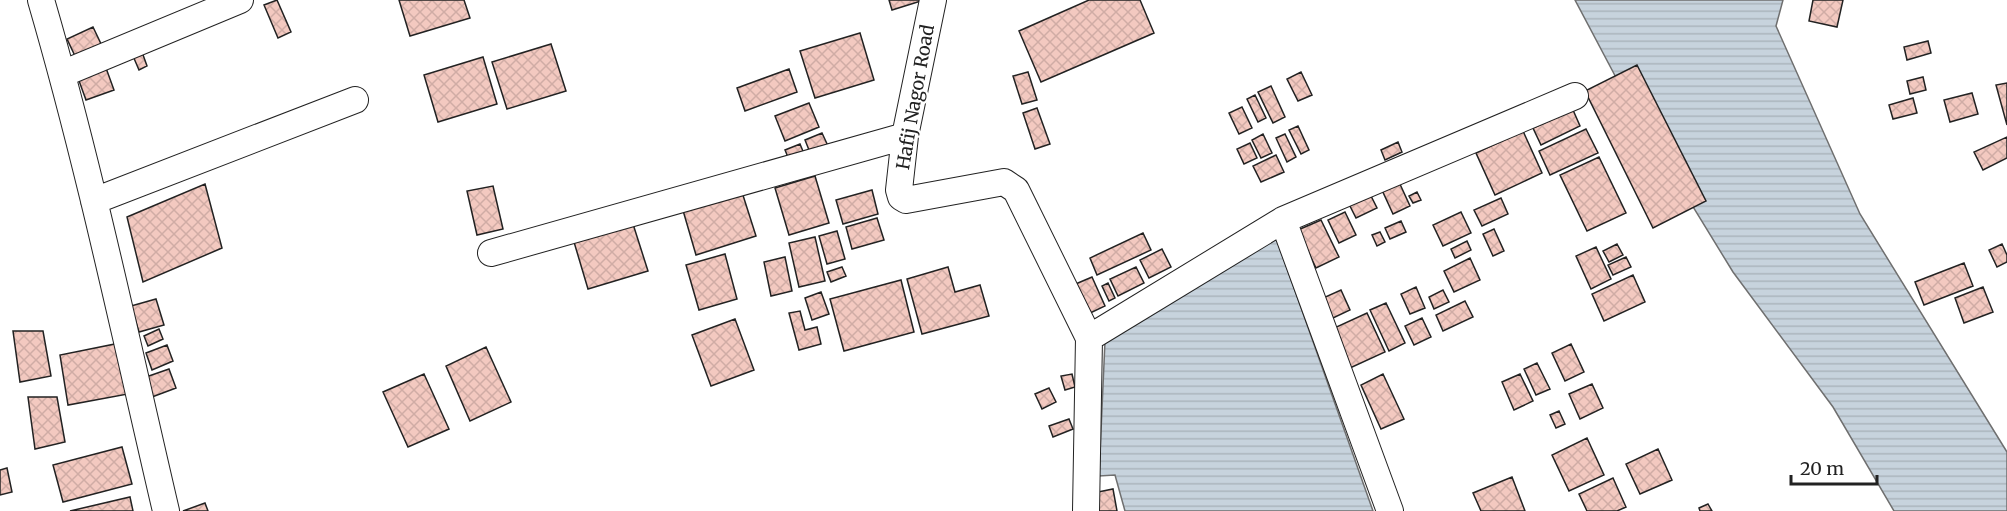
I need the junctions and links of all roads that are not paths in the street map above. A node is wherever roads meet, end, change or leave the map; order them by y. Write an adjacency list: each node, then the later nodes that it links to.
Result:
1 (40, 0): 4 (street)
2 (240, 0): 4 (street)
3 (933, 0): 7 (street, Hafij Nagor Road)
4 (62, 74): 8 (street)
5 (1575, 96): 9 (street)
6 (356, 100): 8 (street)
7 (905, 136): 10 (street); 11 (street, Hafij Nagor Road)
8 (94, 201): 12 (street)
9 (1283, 220): 11 (street); 14 (street)
10 (491, 253)
11 (1089, 338): 13 (street)
12 (166, 511)
13 (1086, 511)
14 (1390, 511)

